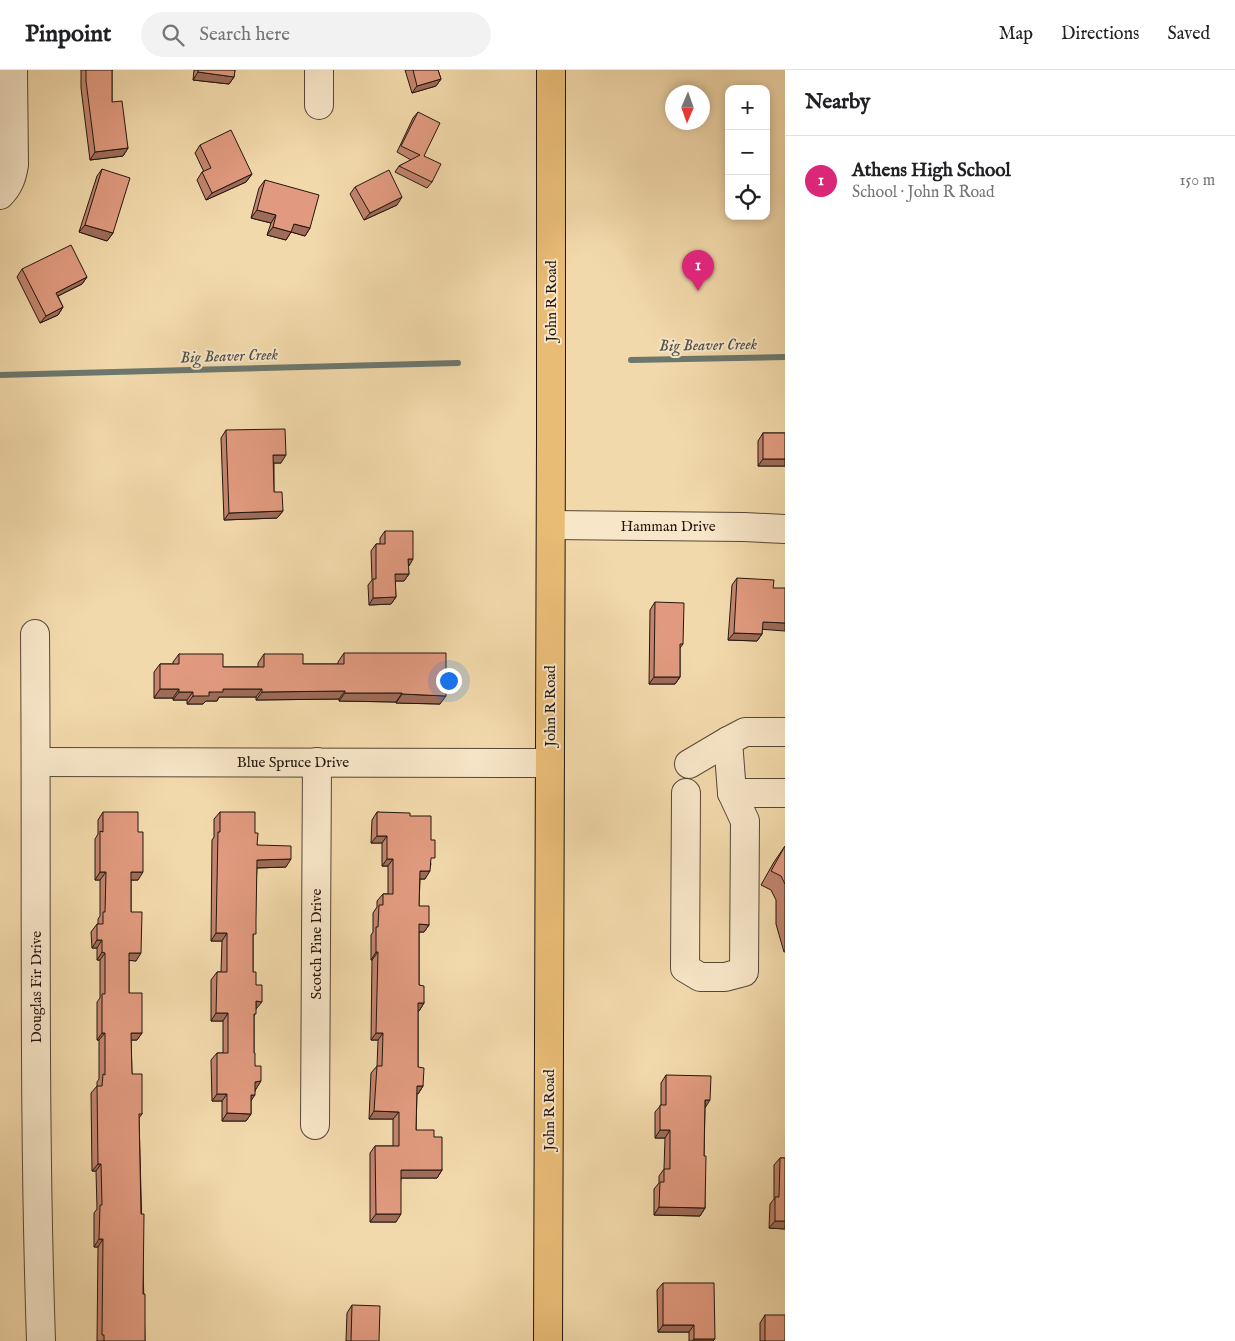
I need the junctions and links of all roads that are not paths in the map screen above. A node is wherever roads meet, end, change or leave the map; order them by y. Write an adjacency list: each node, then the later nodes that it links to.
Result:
1 (13, 70): 5 (street)
2 (319, 70): 4 (street)
3 (551, 70): 6 (main road, John R Road)
4 (319, 105)
5 (0, 195)
6 (551, 525): 7 (street, Hamman Drive); 13 (main road, John R Road)
7 (785, 529)
8 (35, 634): 11 (street, Douglas Fir Drive)
9 (785, 732): 10 (street)
10 (728, 741): 14 (street); 15 (street)
11 (36, 762): 12 (street, Blue Spruce Drive); 19 (street, Douglas Fir Drive)
12 (317, 762): 13 (street, Blue Spruce Drive); 18 (street, Scotch Pine Drive)
13 (550, 763): 20 (main road, John R Road)
14 (690, 764)
15 (732, 793): 16 (street); 17 (street)
16 (785, 793)
17 (686, 794)
18 (315, 1125)
19 (41, 1341)
20 (548, 1341)

